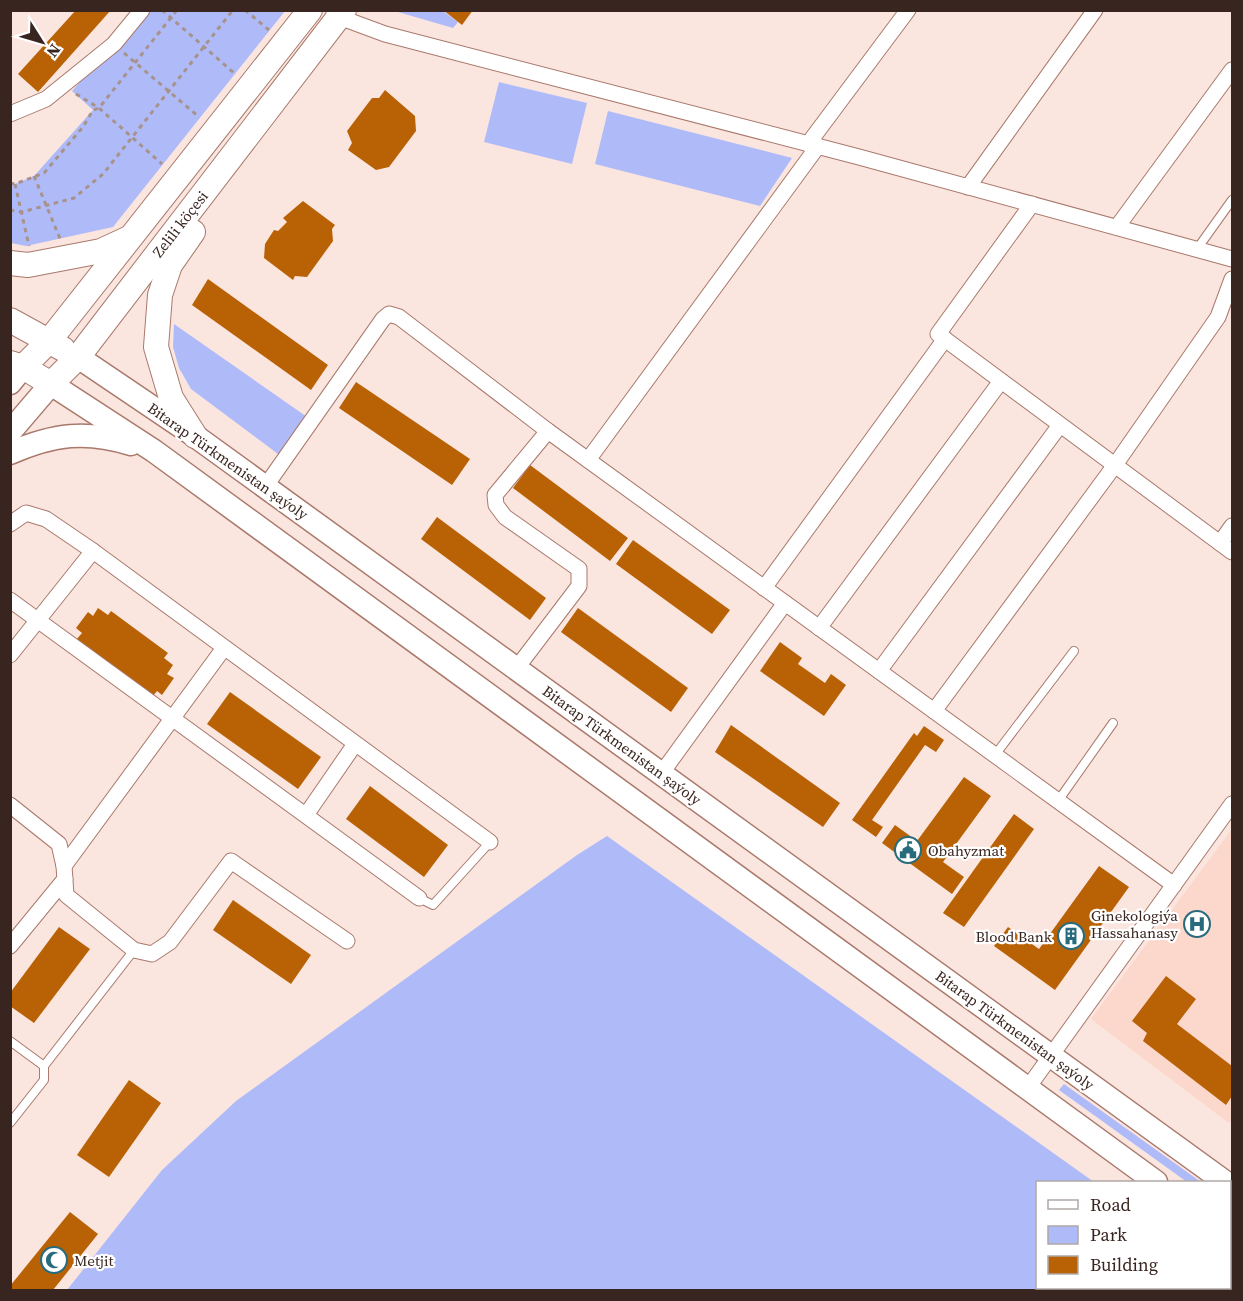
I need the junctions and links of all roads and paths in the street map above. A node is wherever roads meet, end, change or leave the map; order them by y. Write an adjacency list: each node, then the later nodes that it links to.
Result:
1 (142, 10): 12 (street)
2 (162, 10): 10 (path)
3 (177, 10): 10 (path)
4 (233, 10): 13 (path)
5 (245, 10): 11 (path)
6 (310, 10): 35 (main road, Zelili köçesi)
7 (908, 10): 23 (street)
8 (1095, 10): 28 (street)
9 (338, 13): 23 (street); 25 (main road, Zelili köçesi)
10 (171, 18): 13 (path); 14 (path)
11 (270, 30)
12 (114, 44): 14 (path); 20 (street)
13 (204, 47): 16 (path); 18 (path)
14 (135, 63): 18 (path); 19 (path)
15 (1233, 70): 34 (street)
16 (234, 73)
17 (72, 91): 19 (path)
18 (169, 91): 21 (path); 22 (path)
19 (99, 108): 22 (path); 26 (path)
20 (10, 114)
21 (199, 117)
22 (131, 137): 24 (path); 31 (path)
23 (813, 145): 28 (street); 55 (street)
24 (162, 164)
25 (219, 173): 45 (main road, Zelili köçesi); 52 (main road)
26 (34, 176): 27 (path); 31 (path)
27 (13, 183): 33 (path)
28 (968, 187): 30 (street)
29 (1233, 200): 38 (lane)
30 (1032, 204): 34 (street); 43 (street)
31 (47, 206): 33 (path); 36 (path)
32 (10, 210): 33 (path)
33 (22, 212): 37 (path)
34 (1117, 227): 38 (street)
35 (132, 236): 40 (main road); 44 (main road, Zelili köçesi)
36 (62, 242)
37 (29, 246)
38 (1197, 249): 39 (street)
39 (1233, 259)
40 (10, 263)
41 (1233, 279): 56 (street)
42 (10, 320): 44 (main road, Bitarap Türkmenistan şaýoly)
43 (945, 339): 47 (street); 62 (street)
44 (49, 341): 45 (main road, Bitarap Türkmenistan şaýoly); 46 (main road, Zelili köçesi)
45 (78, 357): 48 (main road, Zelili köçesi); 52 (main road, Bitarap Türkmenistan şaýoly)
46 (15, 371): 48 (main road)
47 (1001, 381): 49 (street); 66 (street)
48 (51, 384): 51 (main road, Zelili köçesi); 53 (main road)
49 (1060, 425): 56 (street); 71 (street)
50 (548, 431): 55 (street); 57 (street); 70 (street)
51 (10, 432)
52 (195, 436): 57 (main road, Bitarap Türkmenistan şaýoly)
53 (154, 450): 54 (main road); 92 (main road)
54 (10, 453)
55 (588, 460): 62 (street)
56 (1115, 465): 60 (street); 72 (street)
57 (266, 487): 70 (main road, Bitarap Türkmenistan şaýoly)
58 (10, 524): 61 (street)
59 (1233, 526): 60 (street)
60 (1226, 548)
61 (93, 551): 65 (street); 67 (street)
62 (764, 588): 64 (street)
63 (10, 600): 65 (street)
64 (785, 603): 66 (street); 77 (street)
65 (38, 620): 69 (street); 73 (street)
66 (819, 628): 71 (street)
67 (224, 648): 73 (street); 75 (street)
68 (1074, 651): 76 (lane)
69 (10, 655)
70 (516, 669): 77 (main road, Bitarap Türkmenistan şaýoly)
71 (879, 671): 72 (street)
72 (934, 711): 76 (street)
73 (172, 718): 81 (street); 83 (street)
74 (1113, 723): 78 (lane)
75 (355, 744): 81 (street); 82 (street)
76 (995, 755): 78 (street)
77 (661, 774): 90 (main road, Bitarap Türkmenistan şaýoly)
78 (1058, 801): 84 (street)
79 (1233, 804): 84 (street)
80 (10, 805): 83 (street)
81 (306, 815): 85 (street)
82 (490, 842): 85 (lane)
83 (64, 872): 87 (street); 88 (street)
84 (1174, 885): 90 (street)
85 (419, 898)
86 (347, 941): 88 (street)
87 (10, 946)
88 (134, 950): 91 (lane)
89 (10, 1041): 91 (lane)
90 (1050, 1056): 92 (street); 95 (main road, Bitarap Türkmenistan şaýoly)
91 (44, 1066): 93 (lane)
92 (1027, 1089): 94 (main road)
93 (10, 1122)
94 (1155, 1181)
95 (1224, 1181)

